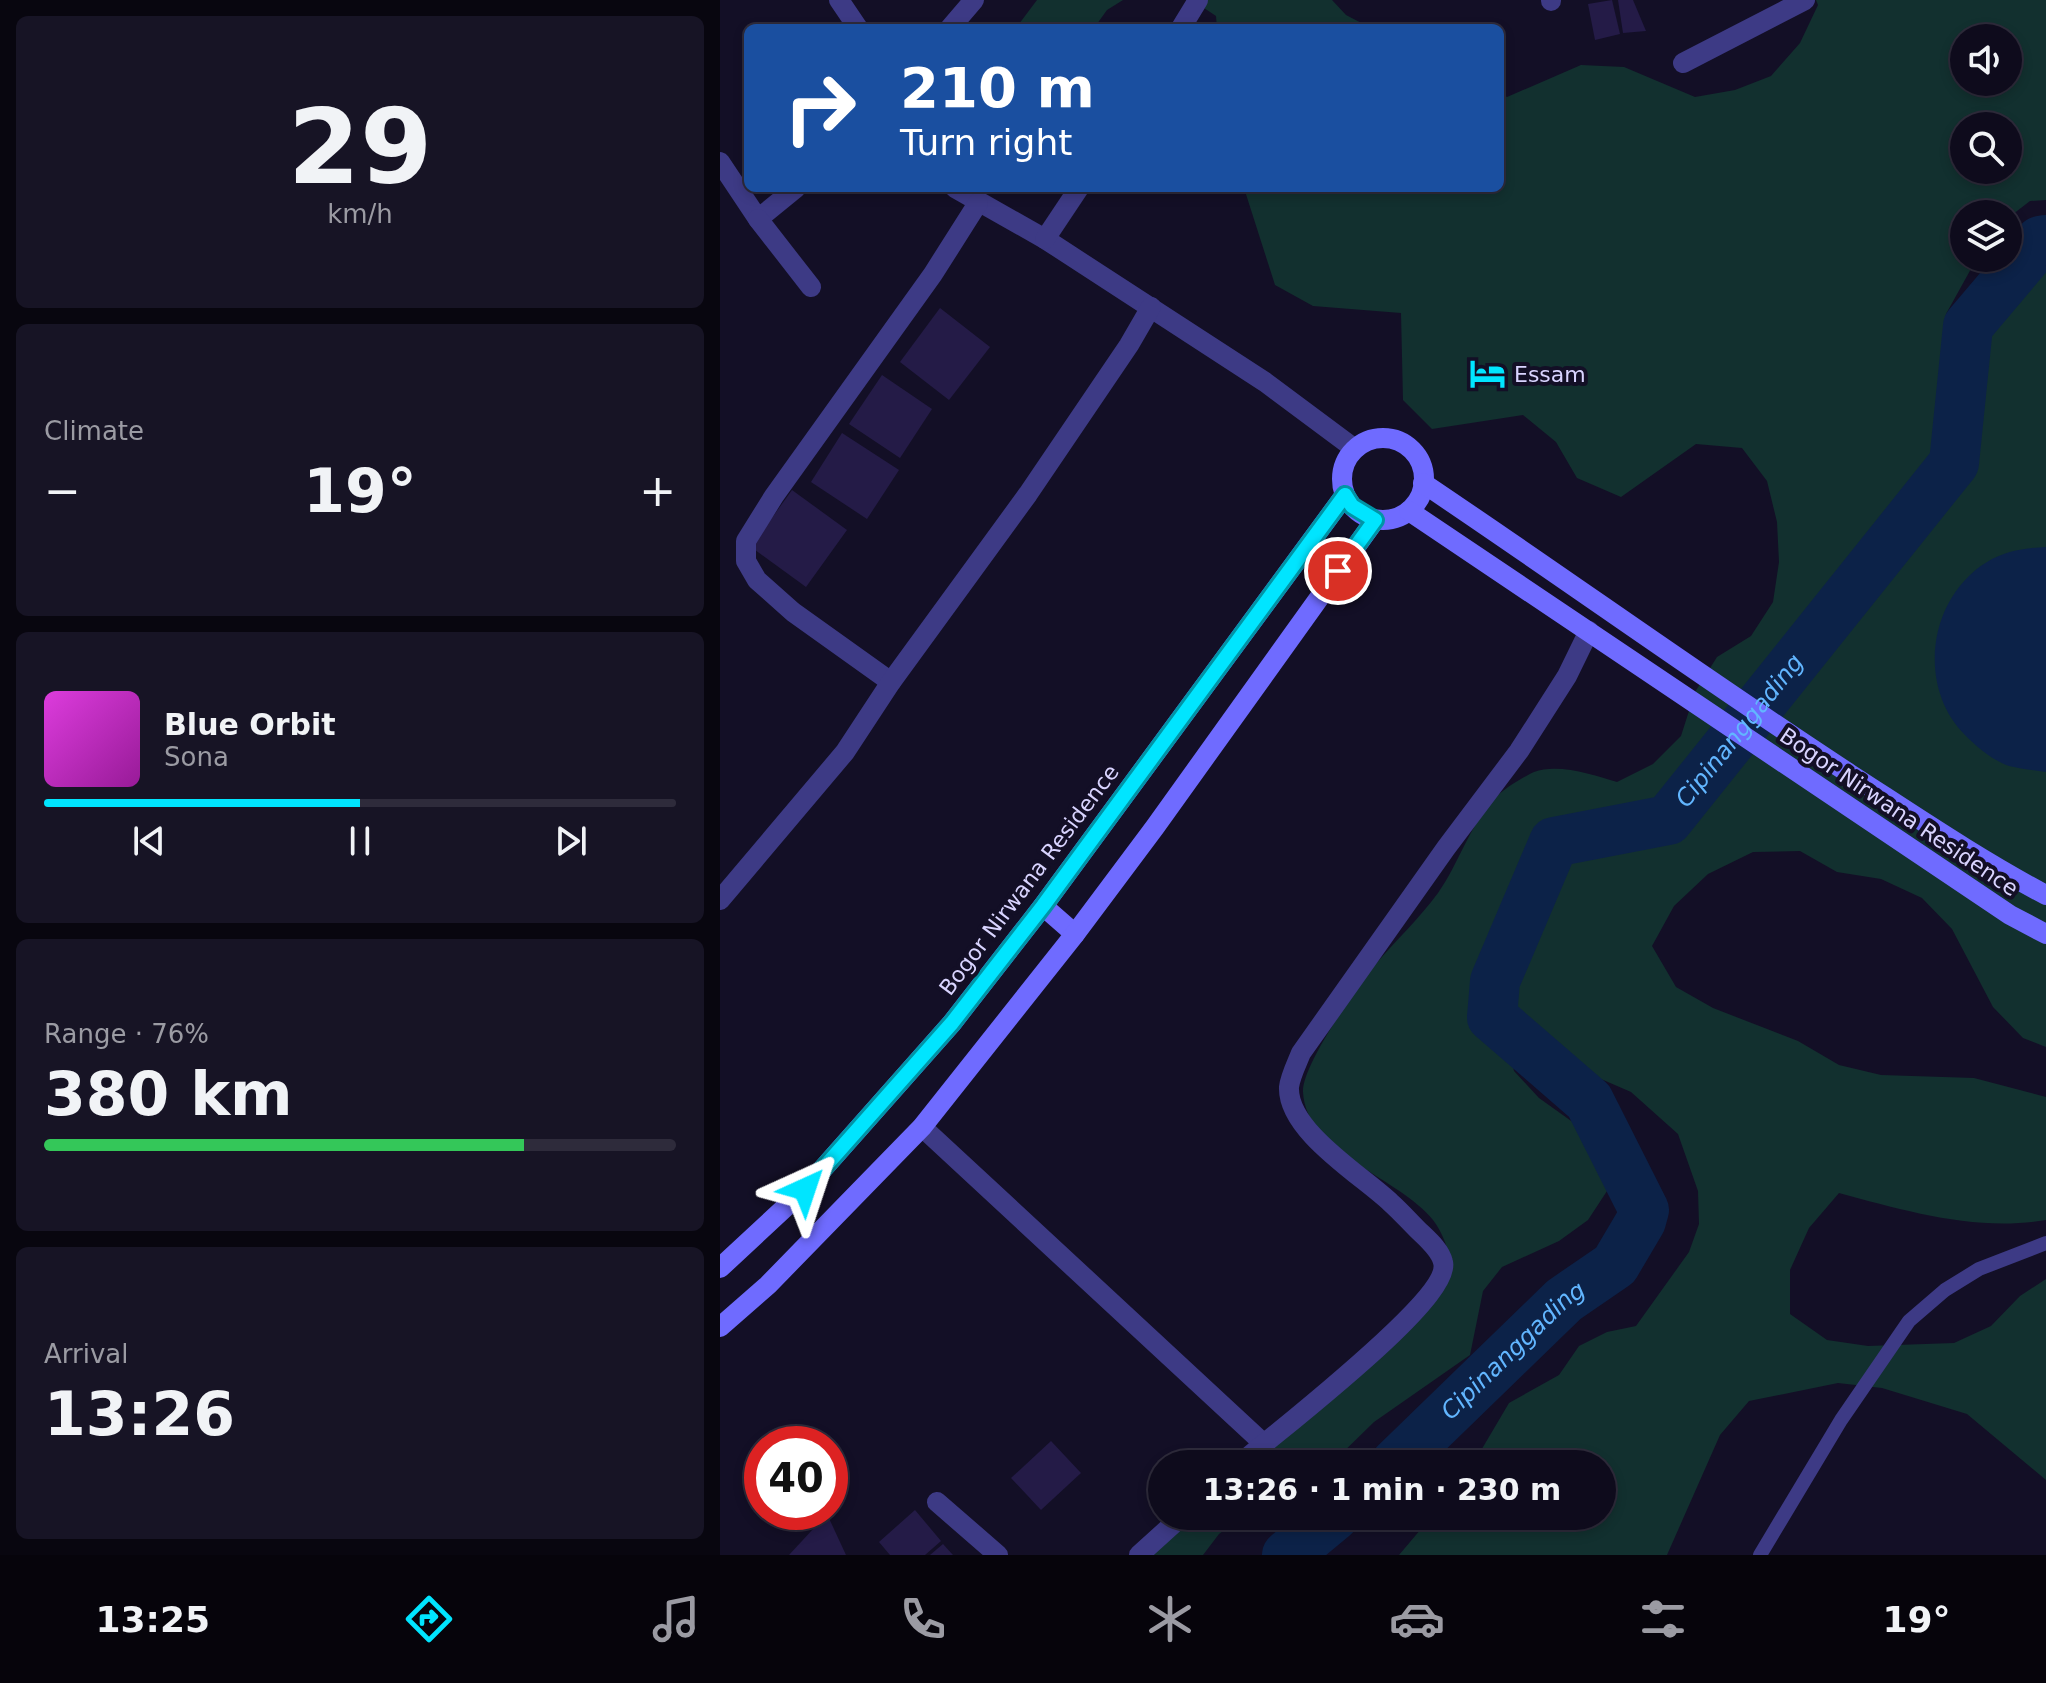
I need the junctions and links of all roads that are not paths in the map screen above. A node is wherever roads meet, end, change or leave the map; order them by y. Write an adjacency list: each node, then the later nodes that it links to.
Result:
1 (839, 0): 5 (street)
2 (974, 0): 6 (street)
3 (1805, 0): 8 (street)
4 (1193, 2): 7 (street)
5 (855, 24)
6 (953, 24)
7 (1183, 24)
8 (1683, 63)
9 (720, 162): 14 (street)
10 (791, 192): 14 (street)
11 (961, 192): 13 (street)
12 (1076, 192): 15 (street)
13 (978, 203): 15 (street); 24 (street)
14 (758, 219): 16 (street)
15 (1045, 239): 17 (street)
16 (811, 287)
17 (1151, 307): 18 (street); 24 (street)
18 (1355, 449): 19 (street); 20 (street)
19 (1423, 483): 21 (street); 25 (street, Bogor Nirwana Residence)
20 (1345, 495): 22 (street); 27 (street, Bogor Nirwana Residence)
21 (1409, 511): 22 (street); 23 (street, Bogor Nirwana Residence)
22 (1375, 520): 28 (street)
23 (1589, 631): 29 (street, Bogor Nirwana Residence); 34 (street)
24 (891, 682): 26 (street)
25 (2046, 895)
26 (720, 900)
27 (1043, 906): 28 (street); 32 (street, Bogor Nirwana Residence)
28 (1075, 934): 30 (street)
29 (2046, 934)
30 (922, 1127): 33 (street); 34 (street)
31 (2046, 1243): 40 (lane)
32 (720, 1268)
33 (720, 1327)
34 (1263, 1443): 35 (street)
35 (1255, 1450)
36 (937, 1502): 38 (street)
37 (1167, 1530): 39 (street)
38 (998, 1555)
39 (1139, 1555)
40 (1760, 1555)

